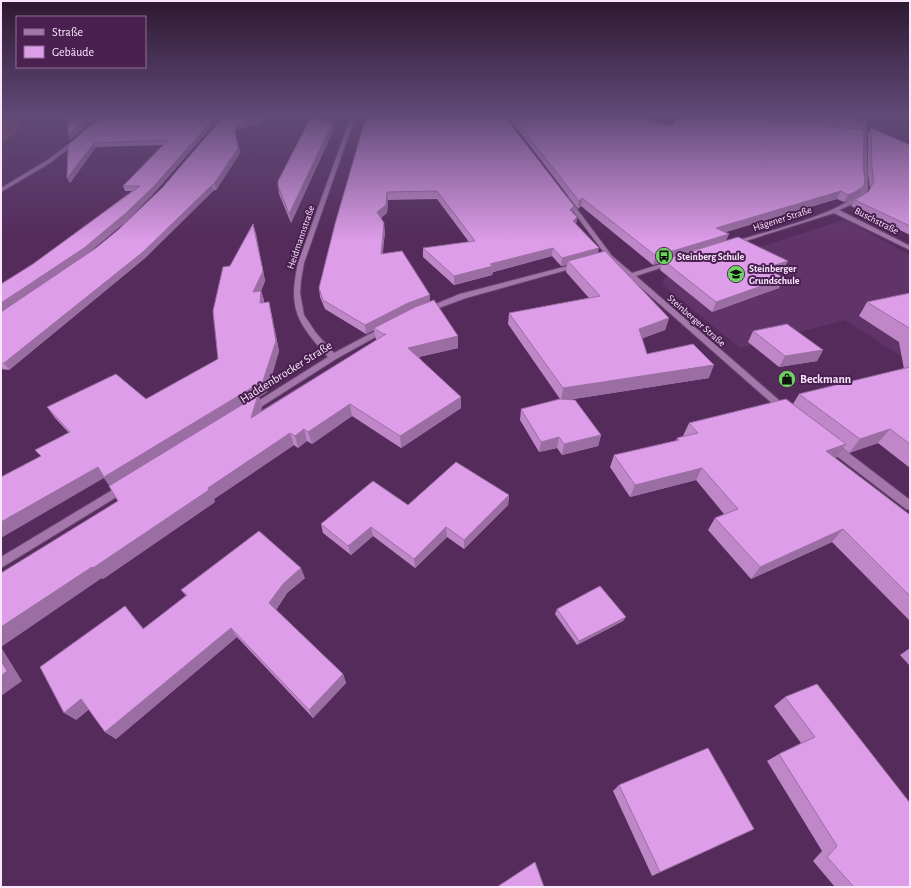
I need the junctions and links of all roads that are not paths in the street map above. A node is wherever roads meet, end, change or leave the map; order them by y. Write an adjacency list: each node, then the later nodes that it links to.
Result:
1 (53, 158): 4 (street)
2 (339, 158): 14 (street, Heidmannstraße)
3 (864, 158): 6 (street, Hägener Straße)
4 (1, 190)
5 (563, 195): 11 (street, Steinberger Straße)
6 (835, 210): 7 (street, Hägener Straße); 8 (street, Buschstraße)
7 (727, 245)
8 (910, 248)
9 (682, 259): 11 (street)
10 (584, 263): 12 (street)
11 (629, 276): 15 (street, Steinberger Straße)
12 (419, 312)
13 (392, 326): 14 (street, Haddenbrocker Straße)
14 (333, 357): 16 (street, Haddenbrocker Straße)
15 (789, 414)
16 (240, 416)
17 (821, 438): 19 (street)
18 (133, 482): 20 (street)
19 (910, 506)
20 (1, 563)

